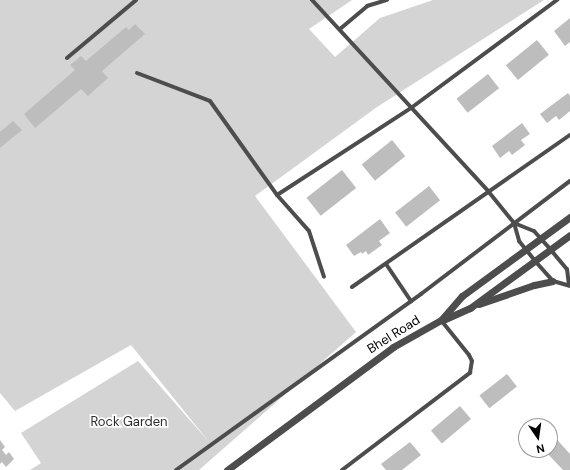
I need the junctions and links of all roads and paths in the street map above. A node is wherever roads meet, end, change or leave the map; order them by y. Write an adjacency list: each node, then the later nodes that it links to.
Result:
1 (136, 0): 6 (street)
2 (312, 0): 5 (street)
3 (387, 0): 5 (street)
4 (557, 0): 8 (street)
5 (340, 29): 8 (street)
6 (67, 58)
7 (137, 73): 12 (street)
8 (411, 108): 11 (street); 12 (street)
9 (570, 135): 11 (street)
10 (570, 181): 14 (street)
11 (488, 191): 14 (street); 20 (street)
12 (277, 195): 21 (street)
13 (570, 217): 16 (street, Bhel Road)
14 (514, 223): 16 (street); 18 (street); 25 (street)
15 (570, 235): 17 (street)
16 (541, 238): 17 (street); 18 (street, Bhel Road)
17 (550, 249): 19 (street); 23 (street)
18 (526, 250): 19 (street); 27 (street, Bhel Road)
19 (535, 260): 22 (street); 26 (street)
20 (386, 264): 24 (street); 25 (street)
21 (324, 277)
22 (553, 281): 23 (street); 26 (street)
23 (570, 285)
24 (352, 287)
25 (411, 301): 28 (street)
26 (470, 308): 27 (street)
27 (441, 320): 29 (street, Bhel Road); 30 (street)
28 (176, 470)
29 (227, 470)
30 (342, 470)

